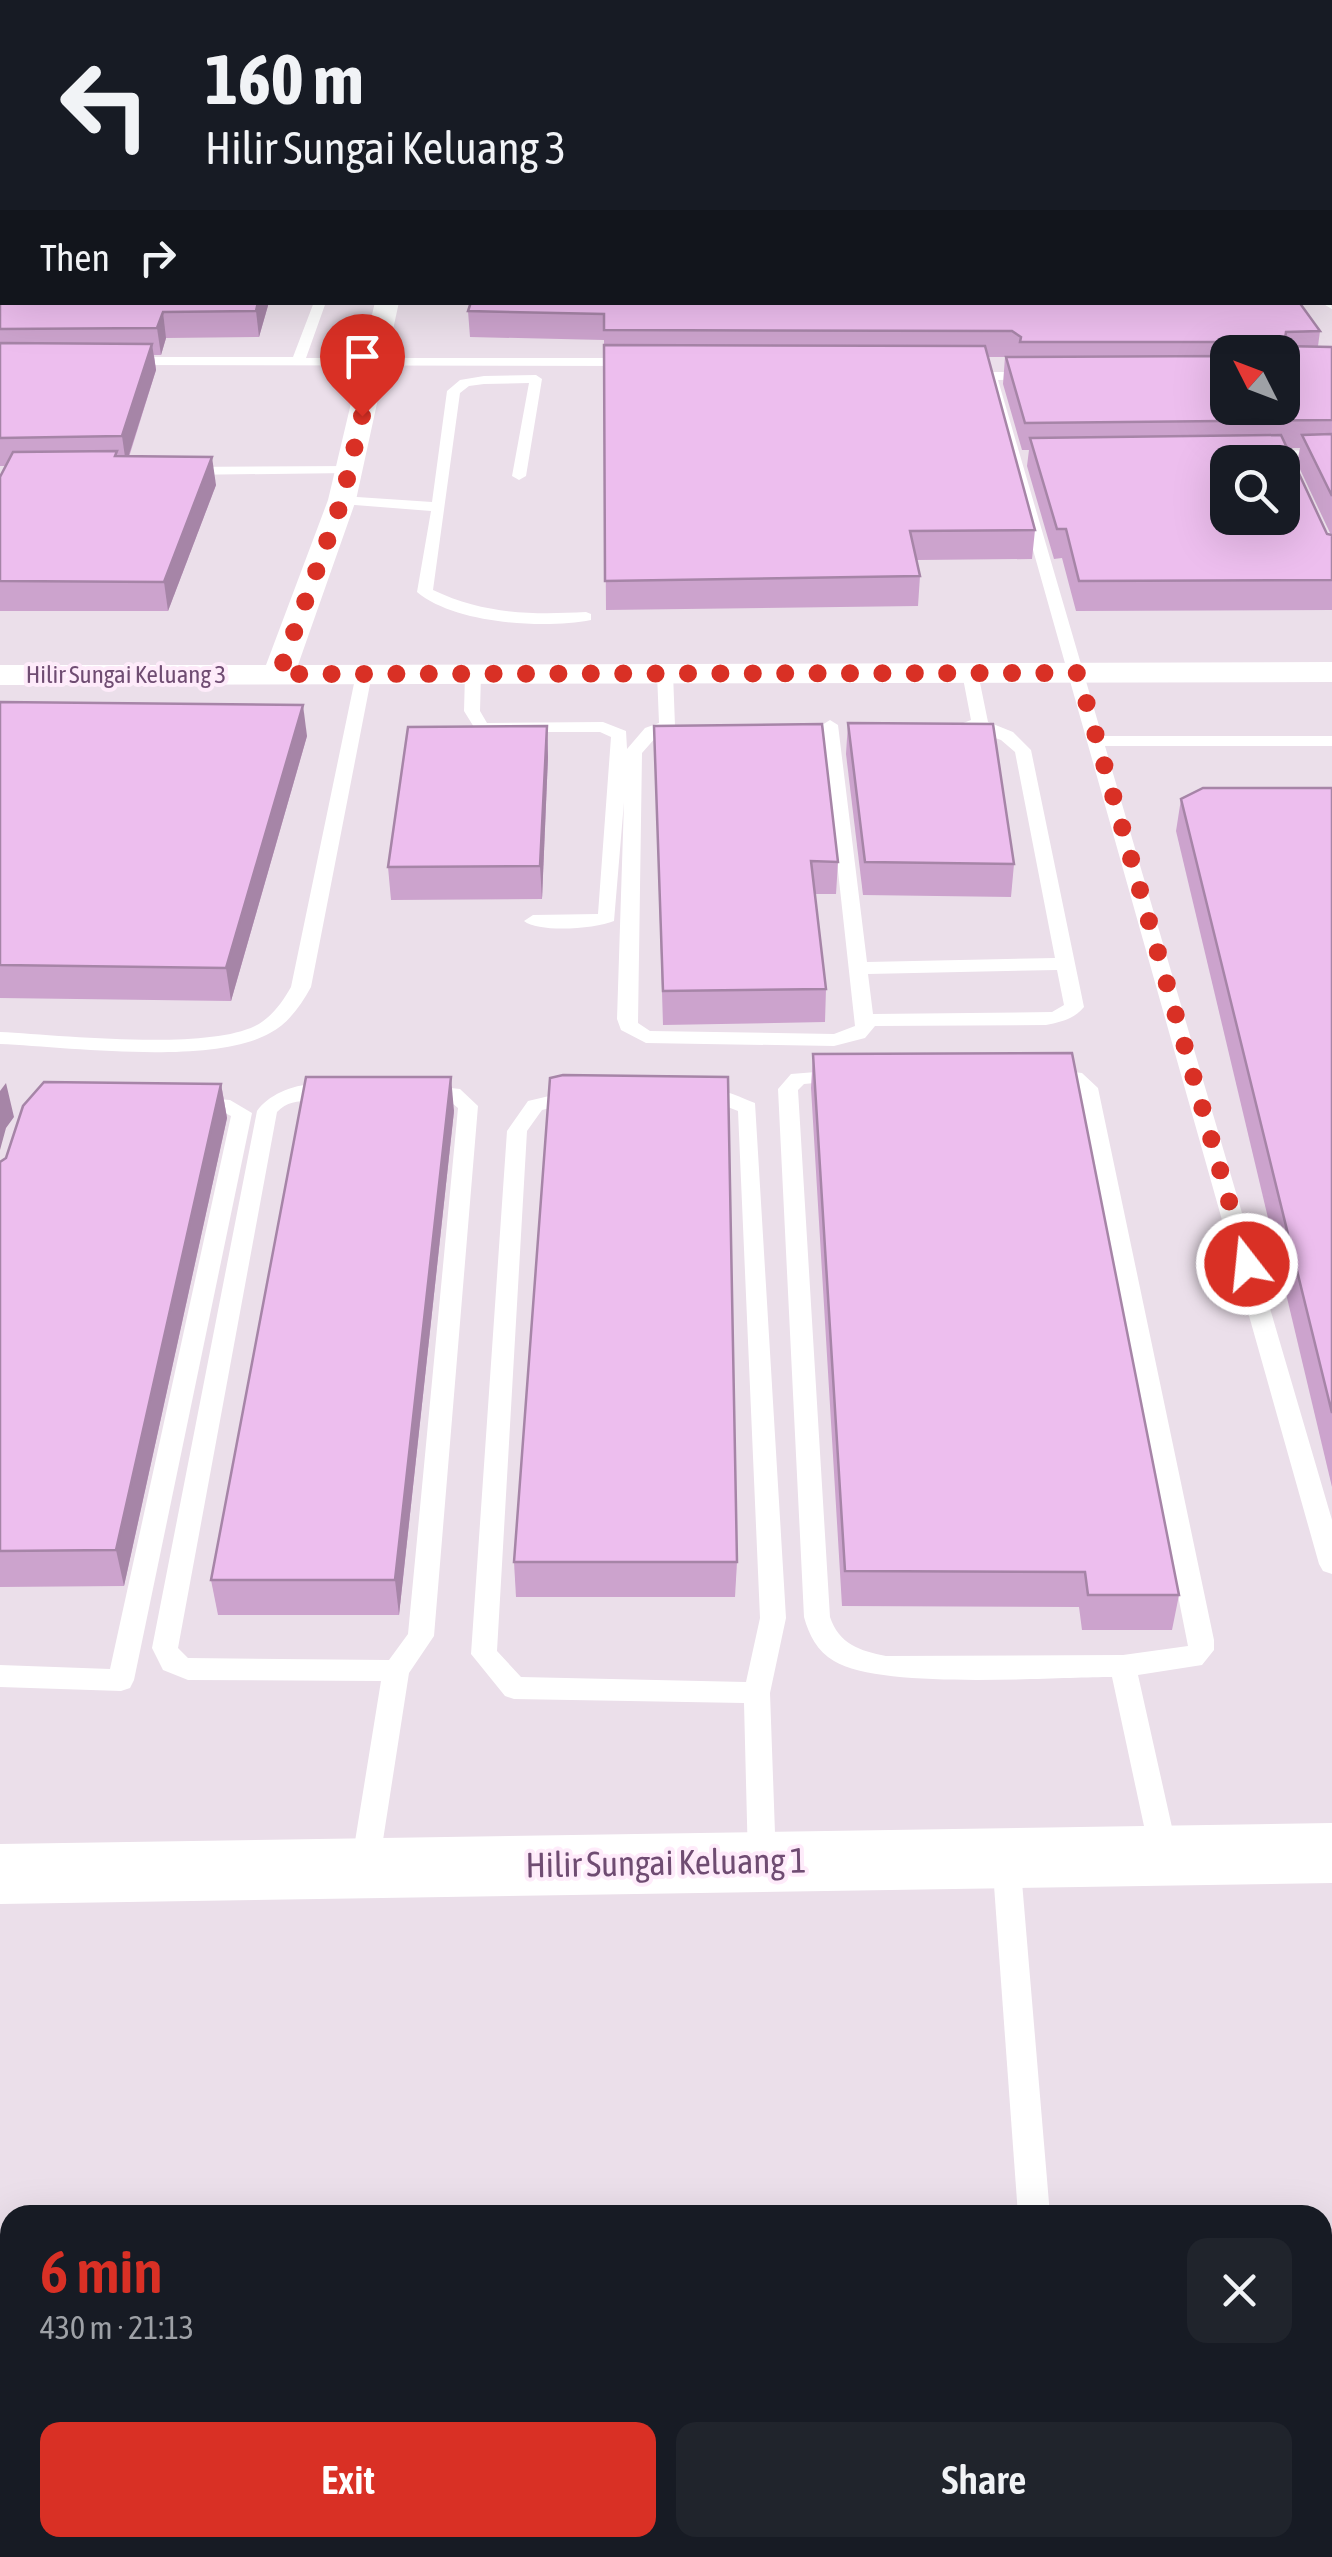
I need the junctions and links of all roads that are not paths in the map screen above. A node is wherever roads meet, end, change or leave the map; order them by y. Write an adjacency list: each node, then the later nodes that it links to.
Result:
1 (319, 305): 5 (lane)
2 (387, 305): 3 (street)
3 (374, 360): 5 (lane); 6 (lane); 10 (street)
4 (113, 361): 5 (lane)
5 (298, 361)
6 (643, 362)
7 (1046, 370): 18 (lane)
8 (1332, 454): 9 (lane)
9 (1300, 455)
10 (349, 469): 11 (lane); 13 (street)
11 (174, 471)
12 (519, 476): 14 (lane)
13 (342, 500): 14 (lane); 20 (street)
14 (440, 507): 15 (lane)
15 (586, 617)
16 (1332, 672): 18 (street, Hilir Sungai Keluang 3)
17 (970, 673): 18 (street, Hilir Sungai Keluang 3); 23 (street, Hilir Sungai Keluang 3); 26 (lane)
18 (1078, 673): 27 (lane)
19 (0, 674): 20 (street, Hilir Sungai Keluang 3)
20 (279, 674): 21 (street, Hilir Sungai Keluang 3)
21 (364, 674): 22 (street, Hilir Sungai Keluang 3); 33 (lane)
22 (473, 674): 23 (street, Hilir Sungai Keluang 3); 29 (lane)
23 (665, 674): 32 (lane)
24 (830, 725): 31 (lane)
25 (942, 725): 26 (lane)
26 (980, 725): 30 (lane)
27 (1097, 741): 28 (lane); 41 (lane)
28 (1332, 741)
29 (533, 922)
30 (1067, 964): 31 (lane); 32 (lane)
31 (860, 968): 32 (lane)
32 (866, 1020)
33 (0, 1038)
34 (867, 1076): 42 (lane)
35 (1025, 1076): 42 (lane)
36 (405, 1091): 43 (lane)
37 (346, 1093): 43 (lane)
38 (599, 1095): 45 (lane)
39 (678, 1095): 45 (lane)
40 (164, 1102): 44 (lane)
41 (1332, 1564)
42 (1124, 1666): 46 (lane)
43 (396, 1671): 50 (lane)
44 (0, 1676)
45 (758, 1693): 49 (lane)
46 (1164, 1854): 47 (street, Hilir Sungai Keluang 1); 48 (street, Hilir Sungai Keluang 1)
47 (1332, 1854)
48 (1006, 1858): 49 (street, Hilir Sungai Keluang 1); 52 (lane)
49 (762, 1862): 50 (street, Hilir Sungai Keluang 1)
50 (365, 1868): 51 (street, Hilir Sungai Keluang 1)
51 (20, 1882)
52 (1033, 2205)

